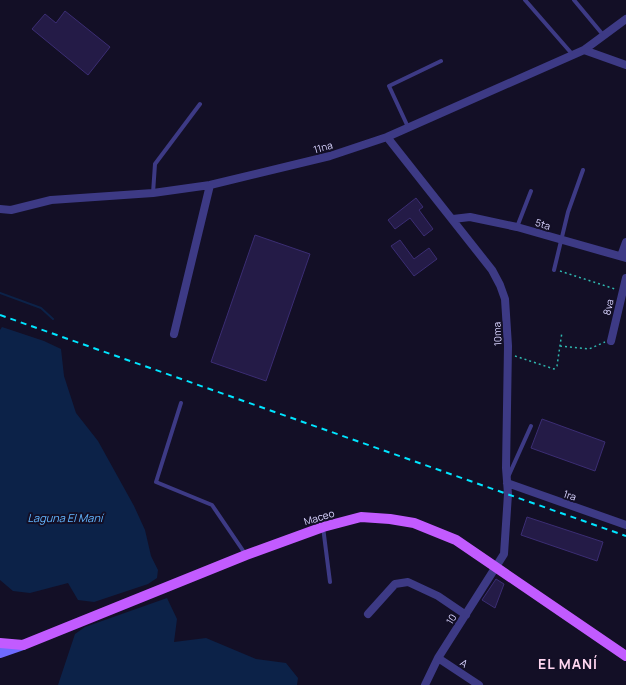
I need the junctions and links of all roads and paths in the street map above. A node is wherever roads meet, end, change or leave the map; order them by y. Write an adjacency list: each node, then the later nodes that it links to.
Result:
1 (525, 0): 6 (lane)
2 (574, 0): 4 (lane)
3 (626, 19): 4 (street, 11na)
4 (604, 36): 5 (street, 11na)
5 (584, 50): 6 (street, 11na); 8 (street)
6 (573, 55): 10 (street, 11na)
7 (441, 61): 10 (lane)
8 (626, 65)
9 (200, 104): 15 (lane)
10 (408, 127): 11 (street, 11na)
11 (387, 137): 13 (street, 11na); 17 (street, 10ma)
12 (583, 170): 19 (lane)
13 (210, 185): 15 (street, 11na); 26 (street)
14 (531, 191): 18 (lane)
15 (153, 193): 16 (street, 11na)
16 (0, 209)
17 (453, 219): 18 (street, 5ta); 29 (street, 10ma)
18 (517, 227): 19 (street, 5ta)
19 (562, 241): 21 (street, 5ta); 22 (lane)
20 (626, 242): 21 (street)
21 (623, 257)
22 (554, 270): 24 (path)
23 (626, 278): 24 (street, 8va)
24 (622, 291): 27 (street, 8va)
25 (562, 332): 28 (path)
26 (174, 334)
27 (610, 341): 28 (path)
28 (560, 346): 29 (path)
29 (508, 354): 32 (street, 10ma)
30 (181, 403): 35 (lane)
31 (531, 426): 32 (lane)
32 (507, 481): 33 (street, 1ra); 36 (street, 10ma)
33 (626, 525)
34 (323, 527): 35 (main road, Maceo); 36 (main road, Maceo); 37 (lane)
35 (246, 555): 41 (main road, Maceo)
36 (496, 566): 39 (street, 10); 43 (main road, Maceo)
37 (330, 582)
38 (368, 614): 39 (street)
39 (466, 614): 44 (street, 10)
40 (0, 643): 41 (main road, Maceo)
41 (23, 645): 42 (main road)
42 (0, 653)
43 (626, 656)
44 (438, 658): 45 (street, 10); 46 (street, A)
45 (425, 685)
46 (479, 685)

